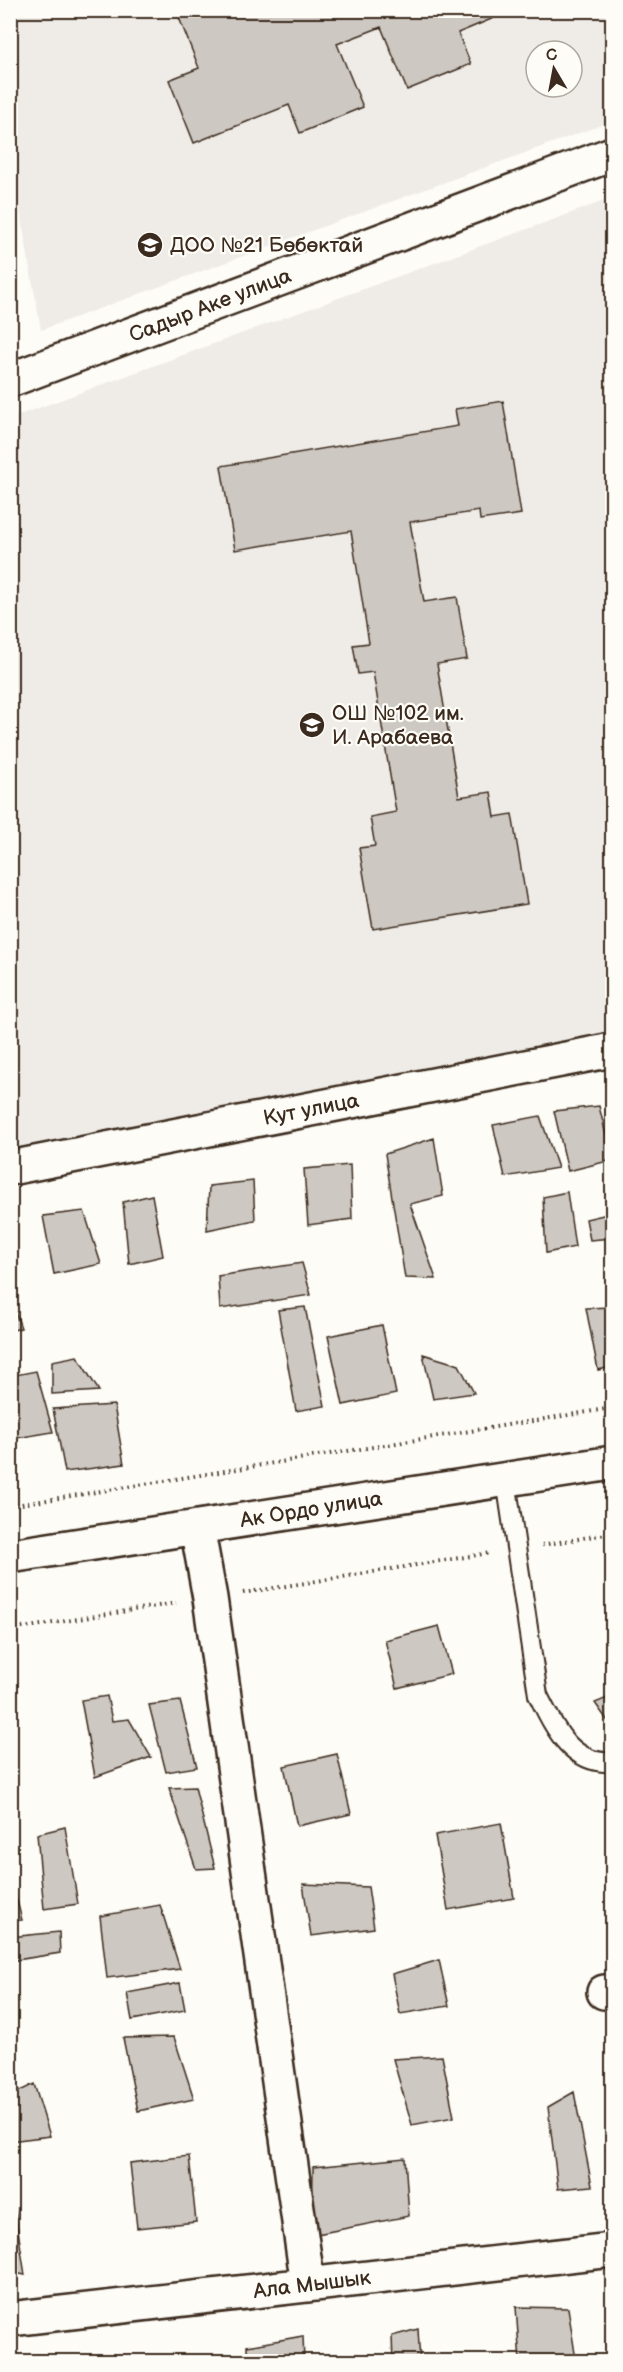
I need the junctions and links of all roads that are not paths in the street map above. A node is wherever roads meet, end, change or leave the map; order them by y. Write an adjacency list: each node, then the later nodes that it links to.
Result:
1 (612, 154): 2 (street, Садыр Аке улица)
2 (10, 380)
3 (612, 1050): 4 (street, Кут улица)
4 (10, 1168)
5 (612, 1463): 6 (street, Ак Ордо улица)
6 (506, 1480): 7 (street, Ак Ордо улица); 9 (lane)
7 (197, 1527): 8 (street, Ак Ордо улица); 11 (street)
8 (10, 1556)
9 (612, 1762)
10 (612, 2250): 11 (street, Ала Мышык)
11 (308, 2285): 12 (street, Ала Мышык)
12 (10, 2319)

